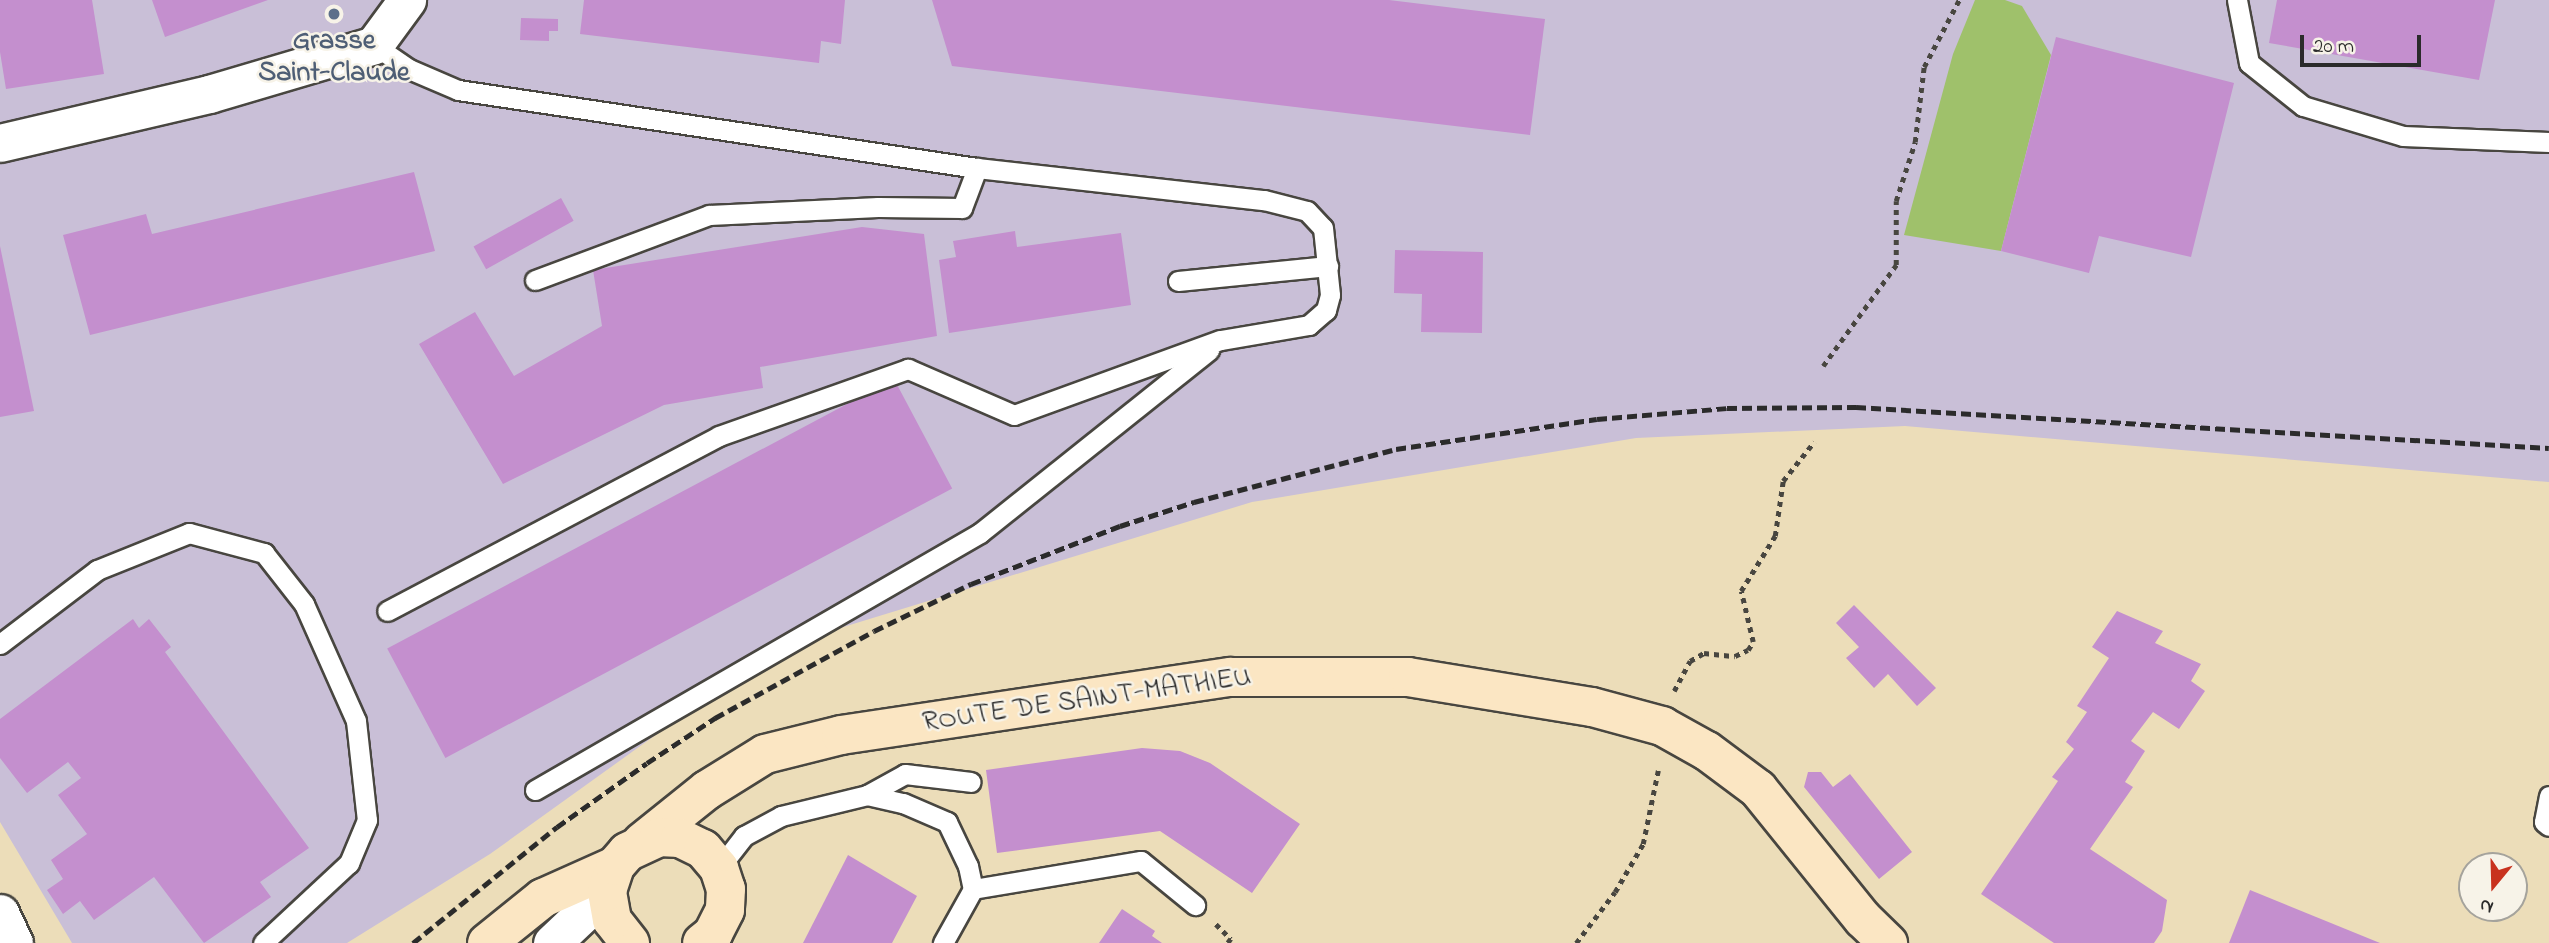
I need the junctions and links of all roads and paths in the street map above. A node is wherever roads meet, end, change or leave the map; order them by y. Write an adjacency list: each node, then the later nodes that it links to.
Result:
1 (407, 0): 4 (street)
2 (1959, 0): 12 (path)
3 (2237, 0): 5 (lane)
4 (374, 45): 6 (street); 7 (lane)
5 (2549, 142)
6 (0, 143)
7 (977, 168): 8 (lane); 9 (lane)
8 (1328, 266): 10 (lane); 11 (lane)
9 (535, 280)
10 (1178, 281)
11 (1220, 340): 14 (lane); 19 (lane)
12 (1823, 366)
13 (1814, 442): 16 (path)
14 (387, 611)
15 (0, 644): 29 (lane)
16 (1670, 704)
17 (1659, 762): 35 (path)
18 (971, 782): 20 (lane)
19 (535, 790)
20 (867, 796): 24 (lane); 25 (lane)
21 (2549, 796): 22 (lane)
22 (2549, 827)
23 (621, 866): 24 (street); 30 (street, ROUTE DE SAINT-MATHIEU); 31 (street); 32 (street); 36 (street, ROUTE DE SAINT-MATHIEU)
24 (719, 868): 33 (street)
25 (973, 890): 26 (lane); 34 (lane)
26 (1195, 905)
27 (0, 913): 28 (street)
28 (14, 943)
29 (263, 943)
30 (488, 943)
31 (552, 943)
32 (629, 943)
33 (702, 943)
34 (943, 943)
35 (1576, 943)
36 (1888, 943)

